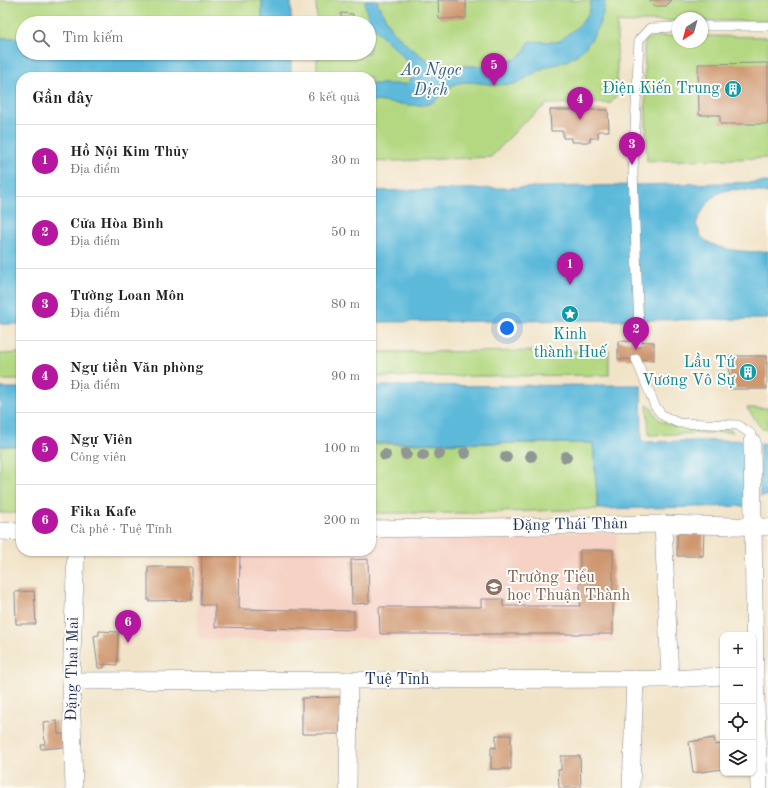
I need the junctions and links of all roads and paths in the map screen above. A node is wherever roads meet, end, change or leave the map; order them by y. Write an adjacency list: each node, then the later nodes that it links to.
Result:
1 (672, 26): 4 (lane)
2 (708, 26): 3 (lane)
3 (768, 26)
4 (637, 342)
5 (636, 359): 6 (lane)
6 (752, 442): 8 (street)
7 (663, 524): 8 (street, Đặng Thái Thân); 9 (street, Đặng Thái Thân); 16 (street)
8 (760, 527): 13 (street)
9 (376, 530)
10 (0, 531): 11 (street)
11 (16, 532)
12 (76, 556): 18 (street, Đặng Thai Mai)
13 (759, 675): 22 (street)
14 (720, 676): 16 (street, Tuệ Tĩnh)
15 (635, 679): 16 (street, Tuệ Tĩnh); 17 (street, Tuệ Tĩnh); 21 (street)
16 (670, 679)
17 (349, 680): 18 (street, Tuệ Tĩnh); 20 (street)
18 (71, 681): 19 (street, Đặng Thai Mai)
19 (74, 788)
20 (348, 788)
21 (631, 788)
22 (759, 788)

